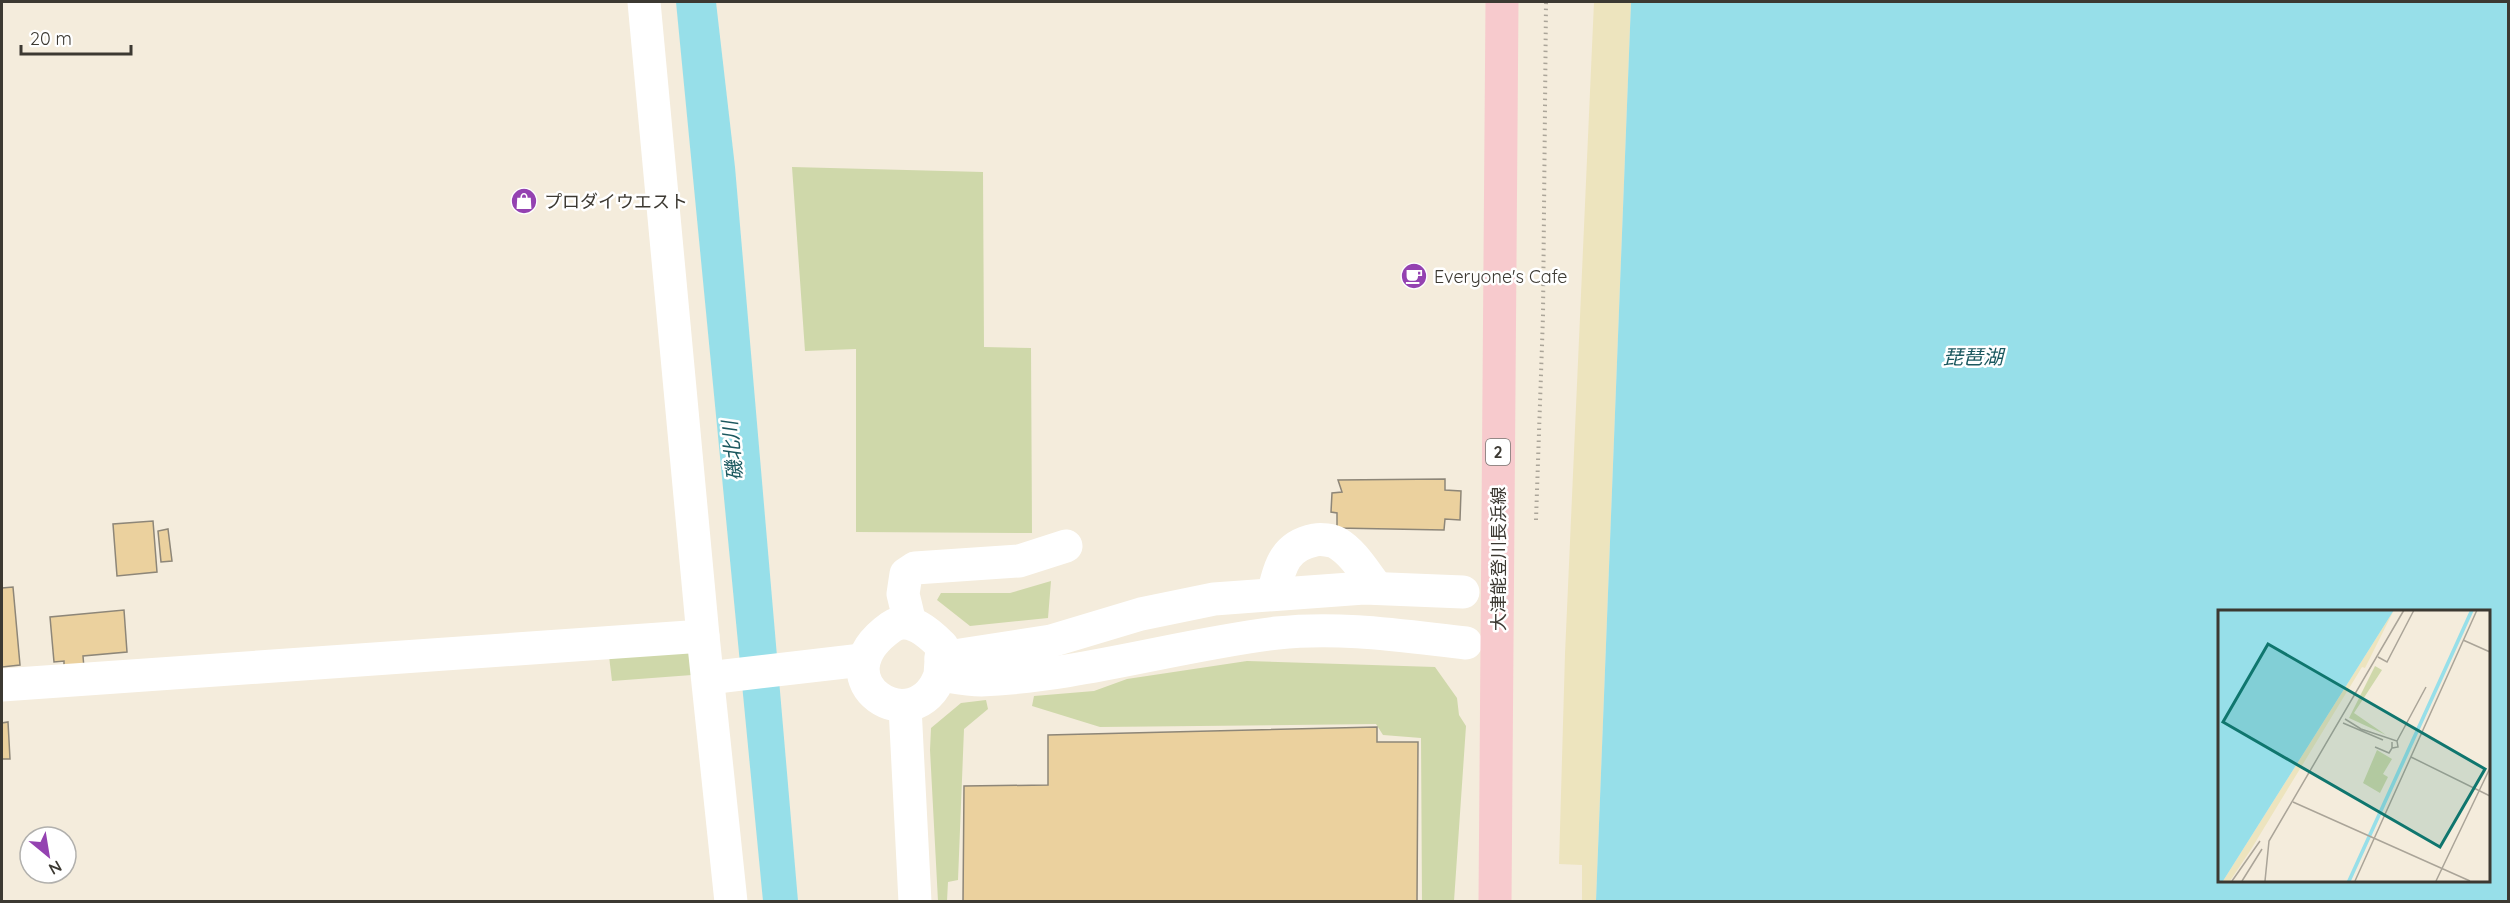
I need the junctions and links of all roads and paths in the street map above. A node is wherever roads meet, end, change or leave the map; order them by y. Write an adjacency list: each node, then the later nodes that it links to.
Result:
1 (644, 2): 10 (street)
2 (1502, 2): 19 (main road, 大津能登川長浜線 / 2)
3 (1546, 2): 4 (path)
4 (1536, 531)
5 (1066, 546): 9 (street)
6 (1377, 588): 7 (street); 8 (street); 8 (street)
7 (1463, 592)
8 (1273, 594): 13 (street)
9 (910, 623): 12 (street); 13 (street)
10 (703, 636): 14 (street); 15 (street)
11 (1466, 643): 13 (street)
12 (862, 660): 14 (street); 16 (street)
13 (941, 666): 16 (street)
14 (719, 677): 17 (street)
15 (2, 685)
16 (905, 707): 18 (street)
17 (731, 902)
18 (915, 902)
19 (1495, 902)

